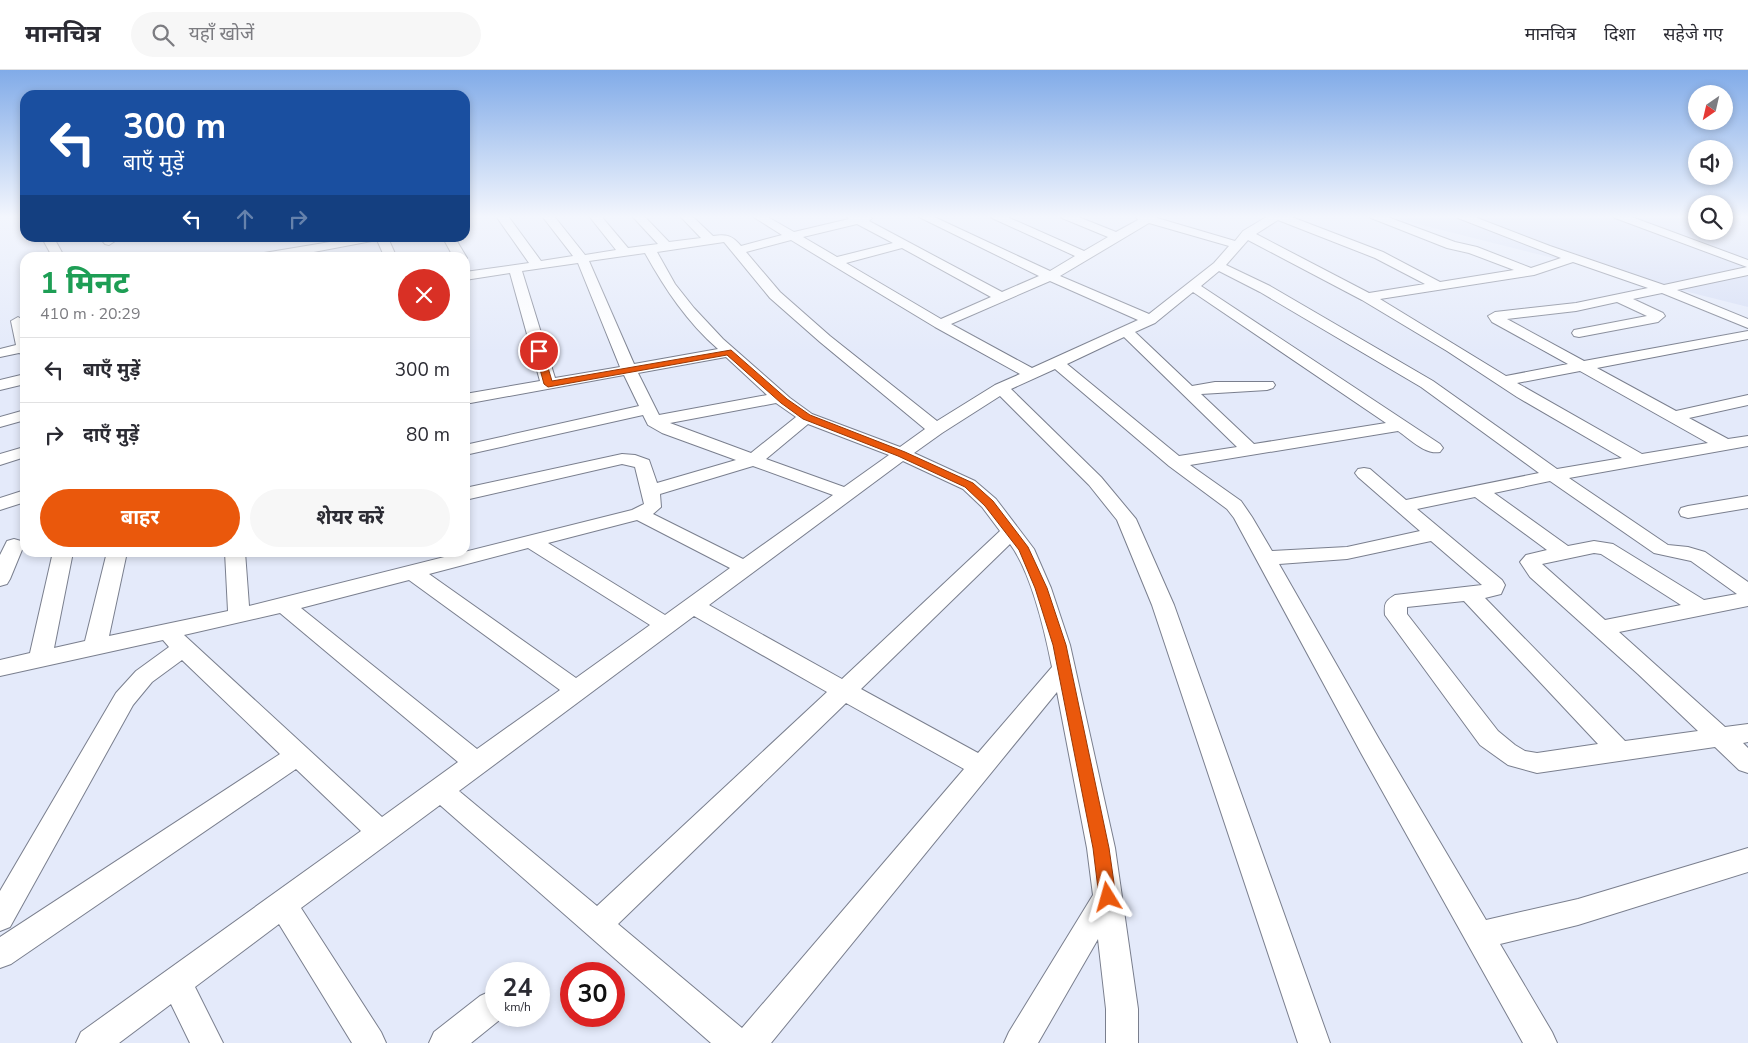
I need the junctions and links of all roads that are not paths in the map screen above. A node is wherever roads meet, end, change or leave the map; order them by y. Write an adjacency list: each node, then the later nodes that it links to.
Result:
1 (534, 261): 16 (street)
2 (560, 261): 16 (street)
3 (583, 261): 42 (street)
4 (656, 261): 38 (street)
5 (747, 261): 60 (street)
6 (936, 261): 26 (street)
7 (1019, 261): 22 (street)
8 (1076, 261): 22 (street)
9 (1222, 261): 17 (street)
10 (1289, 261): 27 (street)
11 (1391, 261): 23 (street)
12 (1504, 261): 20 (street)
13 (1562, 261): 20 (street)
14 (1583, 261): 25 (street)
15 (834, 262): 31 (street)
16 (537, 265): 18 (street)
17 (1218, 266): 24 (street); 73 (street)
18 (515, 268): 19 (street); 46 (street)
19 (470, 271)
20 (1530, 271): 23 (street)
21 (1748, 271): 25 (street)
22 (1050, 276): 26 (street); 30 (street)
23 (1437, 285): 27 (street)
24 (1193, 286): 30 (street); 59 (street)
25 (1664, 289): 28 (street); 32 (street)
26 (1002, 297): 31 (street)
27 (1367, 297): 45 (street)
28 (1620, 298): 35 (street); 41 (street)
29 (20, 320): 33 (street)
30 (1150, 320): 34 (street)
31 (940, 324): 43 (street)
32 (1748, 324)
33 (0, 325)
34 (1127, 332): 40 (street); 50 (street)
35 (1579, 333)
36 (1748, 335): 41 (street)
37 (20, 350): 39 (street)
38 (728, 352): 42 (street); 52 (street)
39 (0, 353)
40 (1057, 363): 43 (street); 71 (street)
41 (1582, 367): 45 (street); 57 (street)
42 (629, 370): 46 (street); 54 (street)
43 (1032, 374): 49 (street)
44 (20, 380): 47 (street)
45 (1503, 381): 70 (street)
46 (548, 384): 51 (street)
47 (0, 385)
48 (1267, 385): 50 (street)
49 (1001, 388): 60 (street); 138 (street)
50 (1189, 391): 65 (street)
51 (470, 394)
52 (780, 397): 54 (street); 56 (street)
53 (1748, 400): 57 (street)
54 (651, 415): 64 (street); 69 (street)
55 (20, 416): 58 (street)
56 (806, 417): 67 (street); 69 (street)
57 (1674, 417): 62 (street)
58 (0, 422)
59 (1399, 426): 63 (street); 65 (street)
60 (936, 428): 67 (street)
61 (1748, 441): 62 (street)
62 (1725, 444): 70 (street)
63 (1434, 448)
64 (470, 449)
65 (1250, 450): 71 (street)
66 (20, 453): 68 (street)
67 (902, 454): 77 (street); 84 (street)
68 (0, 460)
69 (754, 460): 75 (street); 77 (street)
70 (1639, 460): 73 (street)
71 (1175, 462): 92 (street)
72 (1364, 473): 81 (street)
73 (1553, 475): 74 (street); 96 (street)
74 (1478, 490): 81 (street); 88 (street)
75 (650, 491): 76 (street); 83 (street)
76 (470, 493)
77 (847, 494): 93 (street)
78 (20, 498): 80 (street)
79 (1748, 502): 82 (street)
80 (0, 504)
81 (1402, 506): 85 (street)
82 (1688, 512)
83 (638, 514): 86 (street); 93 (street)
84 (1011, 532): 109 (street); 111 (street)
85 (1436, 534): 92 (street); 97 (street)
86 (532, 542): 94 (street); 103 (street)
87 (14, 545): 95 (street)
88 (1564, 553): 101 (street); 104 (street)
89 (62, 557): 107 (street)
90 (116, 557): 106 (street)
91 (235, 557): 102 (street)
92 (1265, 558): 126 (street)
93 (745, 568): 100 (street)
94 (412, 572): 99 (street); 110 (street)
95 (0, 579)
96 (1748, 592)
97 (1469, 594): 114 (street); 114 (street)
98 (1748, 599): 101 (street)
99 (284, 605): 102 (street); 116 (street)
100 (693, 606): 103 (street); 111 (street)
101 (1700, 608): 104 (street)
102 (239, 616): 105 (street)
103 (666, 625): 110 (street)
104 (1601, 628): 113 (street)
105 (175, 640): 106 (street); 115 (street); 124 (street)
106 (95, 648): 107 (street)
107 (40, 660): 108 (street)
108 (0, 668)
109 (1064, 668): 118 (street); 122 (street)
110 (576, 690): 116 (street)
111 (846, 691): 118 (street); 125 (street)
112 (1748, 734): 113 (street)
113 (1720, 738): 114 (street); 117 (street)
114 (1621, 752)
115 (298, 755): 120 (street); 127 (street)
116 (477, 763): 119 (street)
117 (1748, 763)
118 (981, 766): 135 (street)
119 (440, 790): 120 (street); 125 (street)
120 (381, 833): 123 (street)
121 (1748, 860): 126 (street)
122 (1108, 897): 136 (street); 137 (street)
123 (283, 904): 128 (street); 132 (street)
124 (0, 918)
125 (597, 925): 134 (street)
126 (1479, 935): 139 (street)
127 (0, 954)
128 (176, 982): 130 (street); 131 (street)
129 (485, 1012): 133 (street)
130 (92, 1043)
131 (207, 1043)
132 (370, 1043)
133 (445, 1043)
134 (734, 1043)
135 (750, 1043)
136 (1020, 1043)
137 (1122, 1043)
138 (1314, 1043)
139 (1541, 1043)

